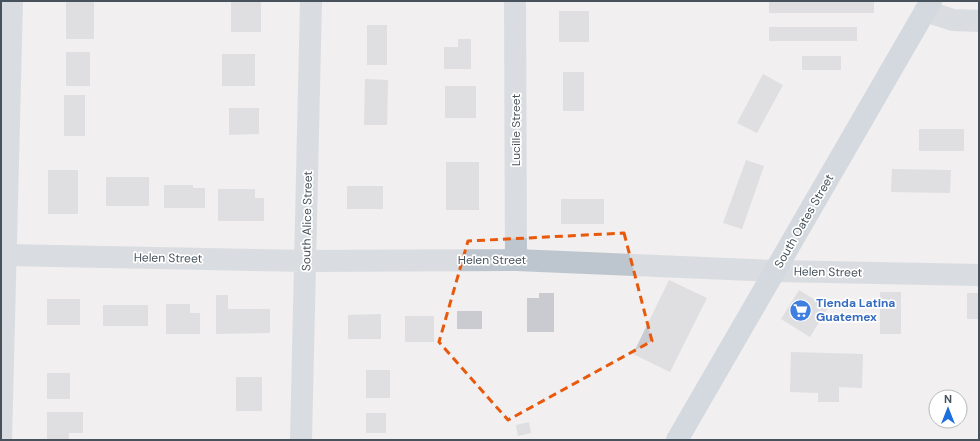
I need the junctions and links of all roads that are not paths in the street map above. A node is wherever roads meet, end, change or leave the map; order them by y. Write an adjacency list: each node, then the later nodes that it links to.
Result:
1 (12, 1): 6 (street)
2 (312, 1): 9 (street, South Alice Street)
3 (515, 1): 8 (street, Lucille Street)
4 (928, 6): 5 (street); 10 (main road, South Oates Street)
5 (979, 21)
6 (5, 83): 7 (street)
7 (5, 255): 9 (street, Helen Street); 12 (street)
8 (516, 260): 9 (street, Helen Street); 10 (street, Helen Street)
9 (306, 261): 14 (street, South Alice Street)
10 (775, 271): 11 (street, Helen Street); 15 (main road, South Oates Street)
11 (979, 274)
12 (2, 336): 13 (street)
13 (1, 440)
14 (301, 440)
15 (677, 440)

